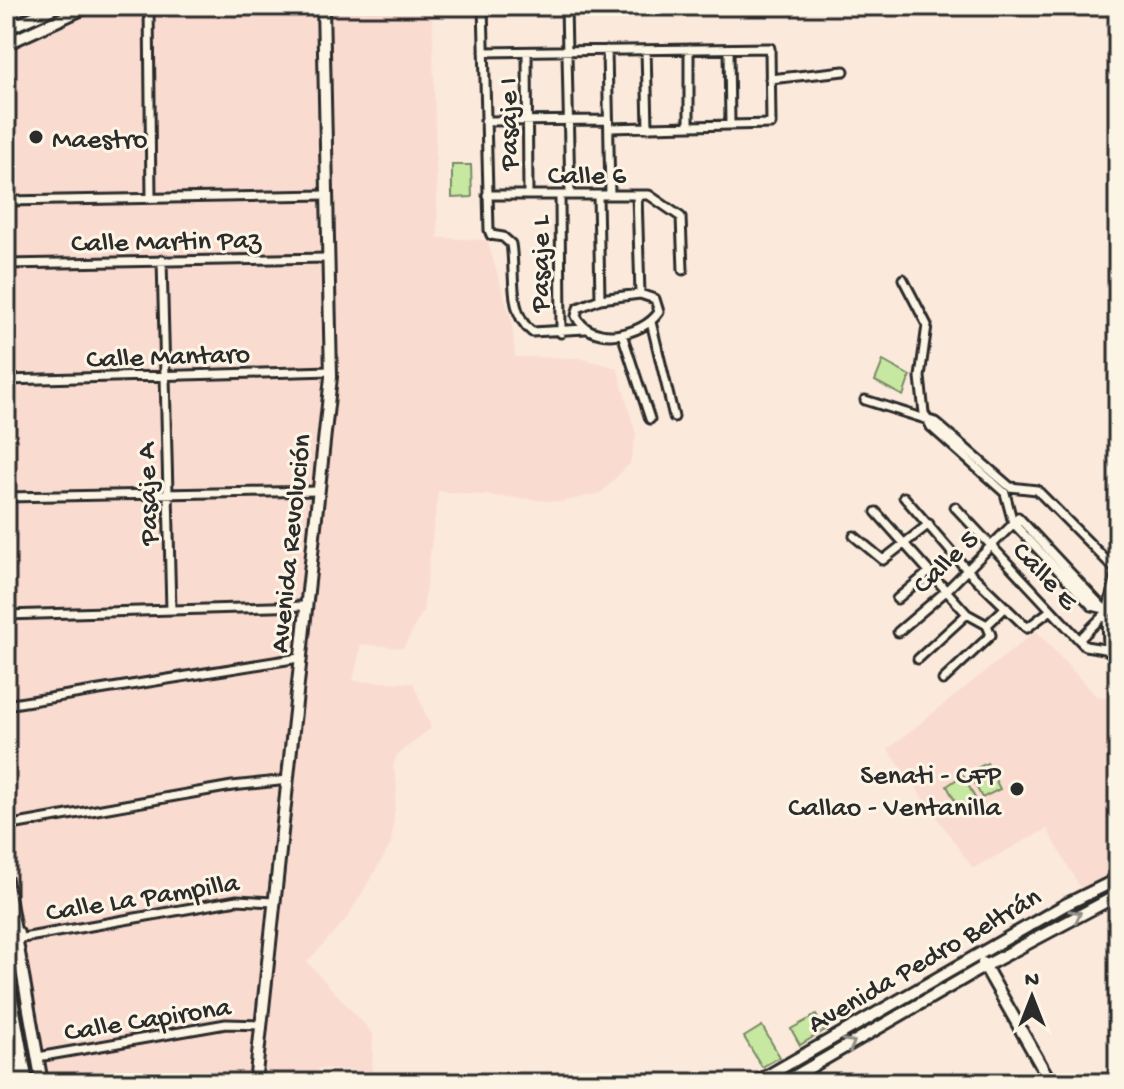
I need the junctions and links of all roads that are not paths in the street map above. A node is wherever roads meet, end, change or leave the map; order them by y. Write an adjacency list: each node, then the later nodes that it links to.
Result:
1 (58, 6): 7 (street)
2 (89, 6): 8 (street)
3 (149, 6): 33 (street)
4 (323, 6): 25 (street, Avenida Revolución)
5 (483, 6): 14 (street)
6 (566, 6): 13 (street)
7 (6, 29)
8 (6, 44)
9 (689, 49): 10 (street); 12 (street); 23 (street)
10 (729, 49): 17 (street); 22 (street)
11 (607, 50): 12 (street); 13 (street); 21 (street)
12 (646, 50): 24 (street)
13 (567, 51): 15 (street); 18 (street)
14 (484, 52): 15 (street); 19 (street)
15 (527, 52): 20 (street, Pasaje I)
16 (844, 71): 17 (street)
17 (770, 79): 22 (street)
18 (568, 120): 20 (street); 21 (street); 29 (street)
19 (485, 121): 20 (street); 26 (street)
20 (528, 121): 27 (street, Pasaje I)
21 (608, 124): 24 (street); 31 (street)
22 (730, 125): 23 (street)
23 (689, 126): 24 (street)
24 (648, 128)
25 (326, 195): 33 (street); 35 (street, Avenida Revolución)
26 (487, 195): 27 (street, Calle 6); 44 (street)
27 (528, 195): 28 (street, Calle 6)
28 (560, 195): 29 (street, Calle 6); 44 (street, Pasaje L)
29 (570, 195): 30 (street, Calle 6)
30 (598, 195): 31 (street, Calle 6); 41 (street)
31 (610, 195): 32 (street, Calle 6)
32 (637, 195): 38 (street, Calle 6); 40 (street)
33 (151, 198): 34 (street)
34 (6, 201)
35 (328, 258): 36 (street, Calle Martin Paz); 46 (street, Avenida Revolución)
36 (162, 260): 37 (street, Calle Martin Paz); 47 (street, Pasaje A)
37 (6, 264)
38 (683, 270)
39 (903, 279): 52 (street)
40 (640, 294): 41 (street); 42 (street)
41 (600, 299): 43 (street)
42 (651, 322): 45 (street); 50 (street)
43 (585, 329): 44 (street); 45 (street)
44 (561, 333)
45 (622, 334): 51 (street)
46 (331, 371): 47 (street, Calle Mantaro); 54 (street, Avenida Revolución)
47 (164, 376): 48 (street, Calle Mantaro); 55 (street, Pasaje A)
48 (6, 380)
49 (865, 400): 52 (street)
50 (674, 417)
51 (650, 419)
52 (926, 419): 53 (street); 53 (street)
53 (1008, 490): 60 (street); 66 (street)
54 (319, 491): 55 (street); 70 (street, Avenida Revolución)
55 (167, 494): 56 (street); 72 (street, Pasaje A)
56 (6, 497)
57 (904, 497): 61 (street)
58 (955, 507): 64 (street, Calle E)
59 (876, 512): 63 (street)
60 (1016, 520): 64 (street, Calle 5); 74 (street)
61 (929, 524): 63 (street); 65 (street)
62 (854, 536): 63 (street)
63 (904, 544): 67 (street)
64 (990, 545): 65 (street, Calle 5); 73 (street, Calle E)
65 (967, 570): 68 (street, Calle 5); 71 (street)
66 (1118, 571): 74 (street)
67 (929, 572): 68 (street); 69 (street)
68 (946, 591): 76 (street); 79 (street, Calle 5)
69 (897, 599)
70 (306, 606): 72 (street); 83 (street, Avenida Revolución)
71 (1006, 607): 73 (street); 78 (street)
72 (171, 610): 77 (street)
73 (1051, 610): 80 (street, Calle E)
74 (1107, 612): 75 (street); 80 (street); 81 (street)
75 (1118, 612)
76 (967, 614): 78 (street); 84 (street)
77 (6, 615)
78 (987, 625): 85 (street)
79 (898, 632)
80 (1079, 640): 81 (street, Calle E)
81 (1108, 651): 82 (street, Calle E)
82 (1118, 651)
83 (299, 658): 86 (street); 87 (street, Avenida Revolución)
84 (918, 659)
85 (943, 680)
86 (6, 705)
87 (288, 780): 88 (street); 92 (street, Avenida Revolución)
88 (6, 826)
89 (1118, 879): 94 (street, Avenida Pedro Beltrán)
90 (6, 880): 93 (street)
91 (1118, 895): 95 (street, Avenida Pedro Beltrán, one-way to 91)
92 (274, 902): 93 (street, Calle La Pampilla); 97 (street, Avenida Revolución)
93 (13, 933): 98 (street)
94 (978, 954): 95 (street); 104 (street, Avenida Pedro Beltrán)
95 (985, 966): 105 (street, Avenida Pedro Beltrán, one-way to 95); 106 (street)
96 (6, 978): 101 (highway)
97 (262, 1025): 98 (street, Calle Capirona); 103 (street, Avenida Revolución)
98 (38, 1057): 102 (street)
99 (6, 1060): 100 (highway)
100 (10, 1083)
101 (25, 1083)
102 (42, 1083)
103 (255, 1083)
104 (755, 1083)
105 (783, 1083)
106 (1051, 1083)

